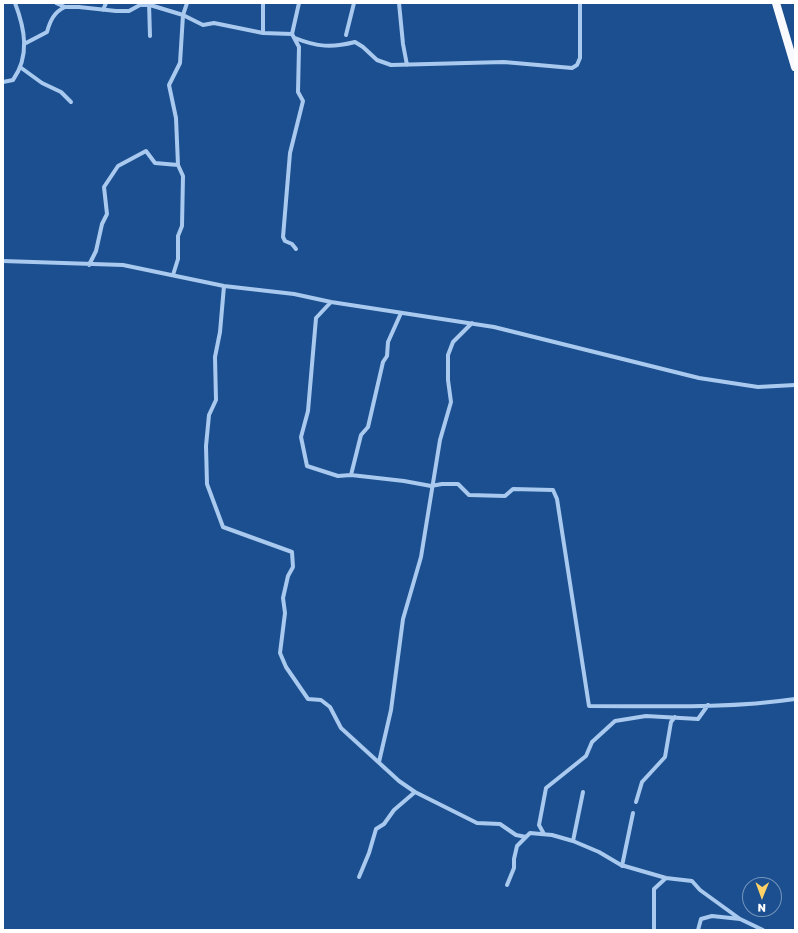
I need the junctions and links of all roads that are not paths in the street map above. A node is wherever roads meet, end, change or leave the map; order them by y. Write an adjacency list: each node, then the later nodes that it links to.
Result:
1 (15, 3): 20 (street)
2 (56, 3): 12 (street)
3 (106, 3): 13 (street)
4 (187, 3): 14 (street)
5 (263, 3): 15 (street)
6 (300, 3): 16 (street)
7 (354, 3): 17 (street)
8 (399, 3): 21 (street)
9 (580, 3): 21 (street)
10 (776, 3): 23 (highway)
11 (149, 4): 13 (street); 14 (street); 18 (street)
12 (65, 7): 13 (street); 20 (street)
13 (103, 10)
14 (183, 15): 15 (street); 26 (street)
15 (263, 33): 16 (street)
16 (292, 34): 19 (street)
17 (346, 35)
18 (150, 36)
19 (295, 38): 21 (street); 27 (street)
20 (26, 43): 22 (street)
21 (407, 65)
22 (20, 67): 24 (street); 25 (street)
23 (795, 67)
24 (3, 82)
25 (71, 102)
26 (178, 165): 29 (street); 30 (street)
27 (296, 249)
28 (3, 261): 29 (street)
29 (89, 265): 30 (street)
30 (173, 275): 31 (street)
31 (224, 286): 32 (street); 41 (street)
32 (331, 302): 33 (street); 36 (street)
33 (401, 312): 34 (street); 36 (street)
34 (472, 323): 35 (street); 37 (street)
35 (795, 384)
36 (351, 475): 37 (street)
37 (431, 486): 39 (street); 41 (street)
38 (795, 699): 39 (street)
39 (708, 706): 40 (street)
40 (675, 717): 44 (street); 46 (street)
41 (379, 762): 42 (street)
42 (415, 792): 47 (street); 50 (street)
43 (583, 792): 48 (street)
44 (636, 802)
45 (633, 813): 49 (street)
46 (544, 834): 47 (street); 48 (street)
47 (526, 837): 52 (street)
48 (573, 841): 49 (street)
49 (622, 866): 51 (street)
50 (359, 877)
51 (666, 878): 53 (street); 54 (street)
52 (507, 885)
53 (740, 919): 55 (street); 56 (street)
54 (654, 930)
55 (698, 930)
56 (762, 930)

